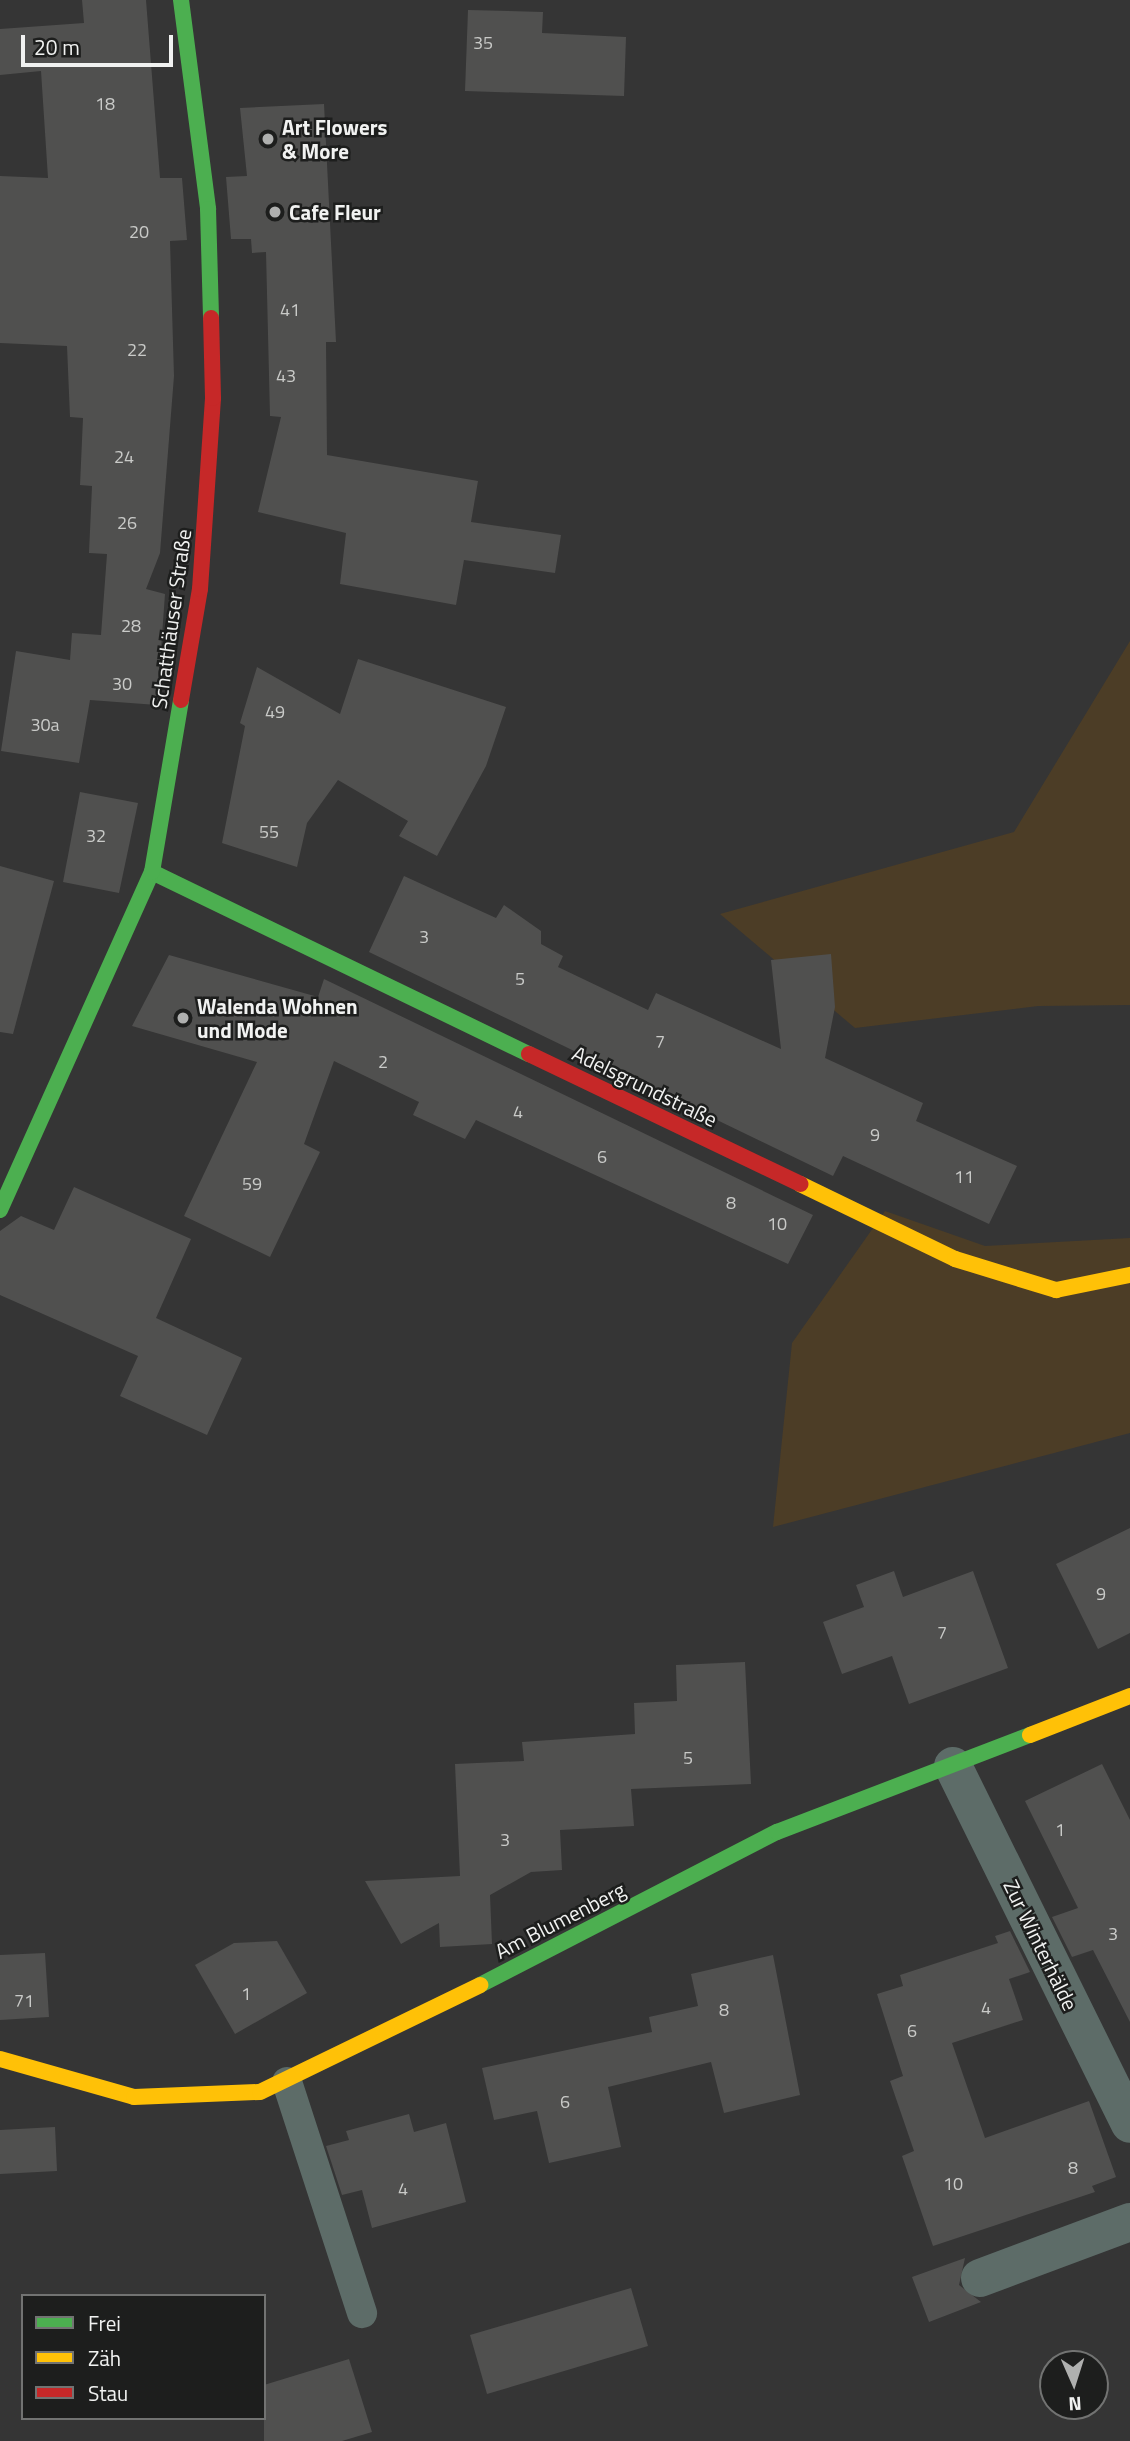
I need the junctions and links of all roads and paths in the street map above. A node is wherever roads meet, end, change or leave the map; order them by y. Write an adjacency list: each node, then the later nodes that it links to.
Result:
1 (181, 0): 2 (street, Schatthäuser Straße)
2 (152, 872): 3 (street, Schatthäuser Straße); 4 (street, Adelsgrundstraße)
3 (0, 1210)
4 (1130, 1275)
5 (1130, 1696): 6 (street, Am Blumenberg)
6 (953, 1766): 8 (street, Am Blumenberg); 9 (street, Zur Winterhälde)
7 (0, 2059): 8 (street, Am Blumenberg)
8 (286, 2082): 12 (lane)
9 (1130, 2124)
10 (1130, 2221): 11 (street)
11 (980, 2278)
12 (362, 2313)

